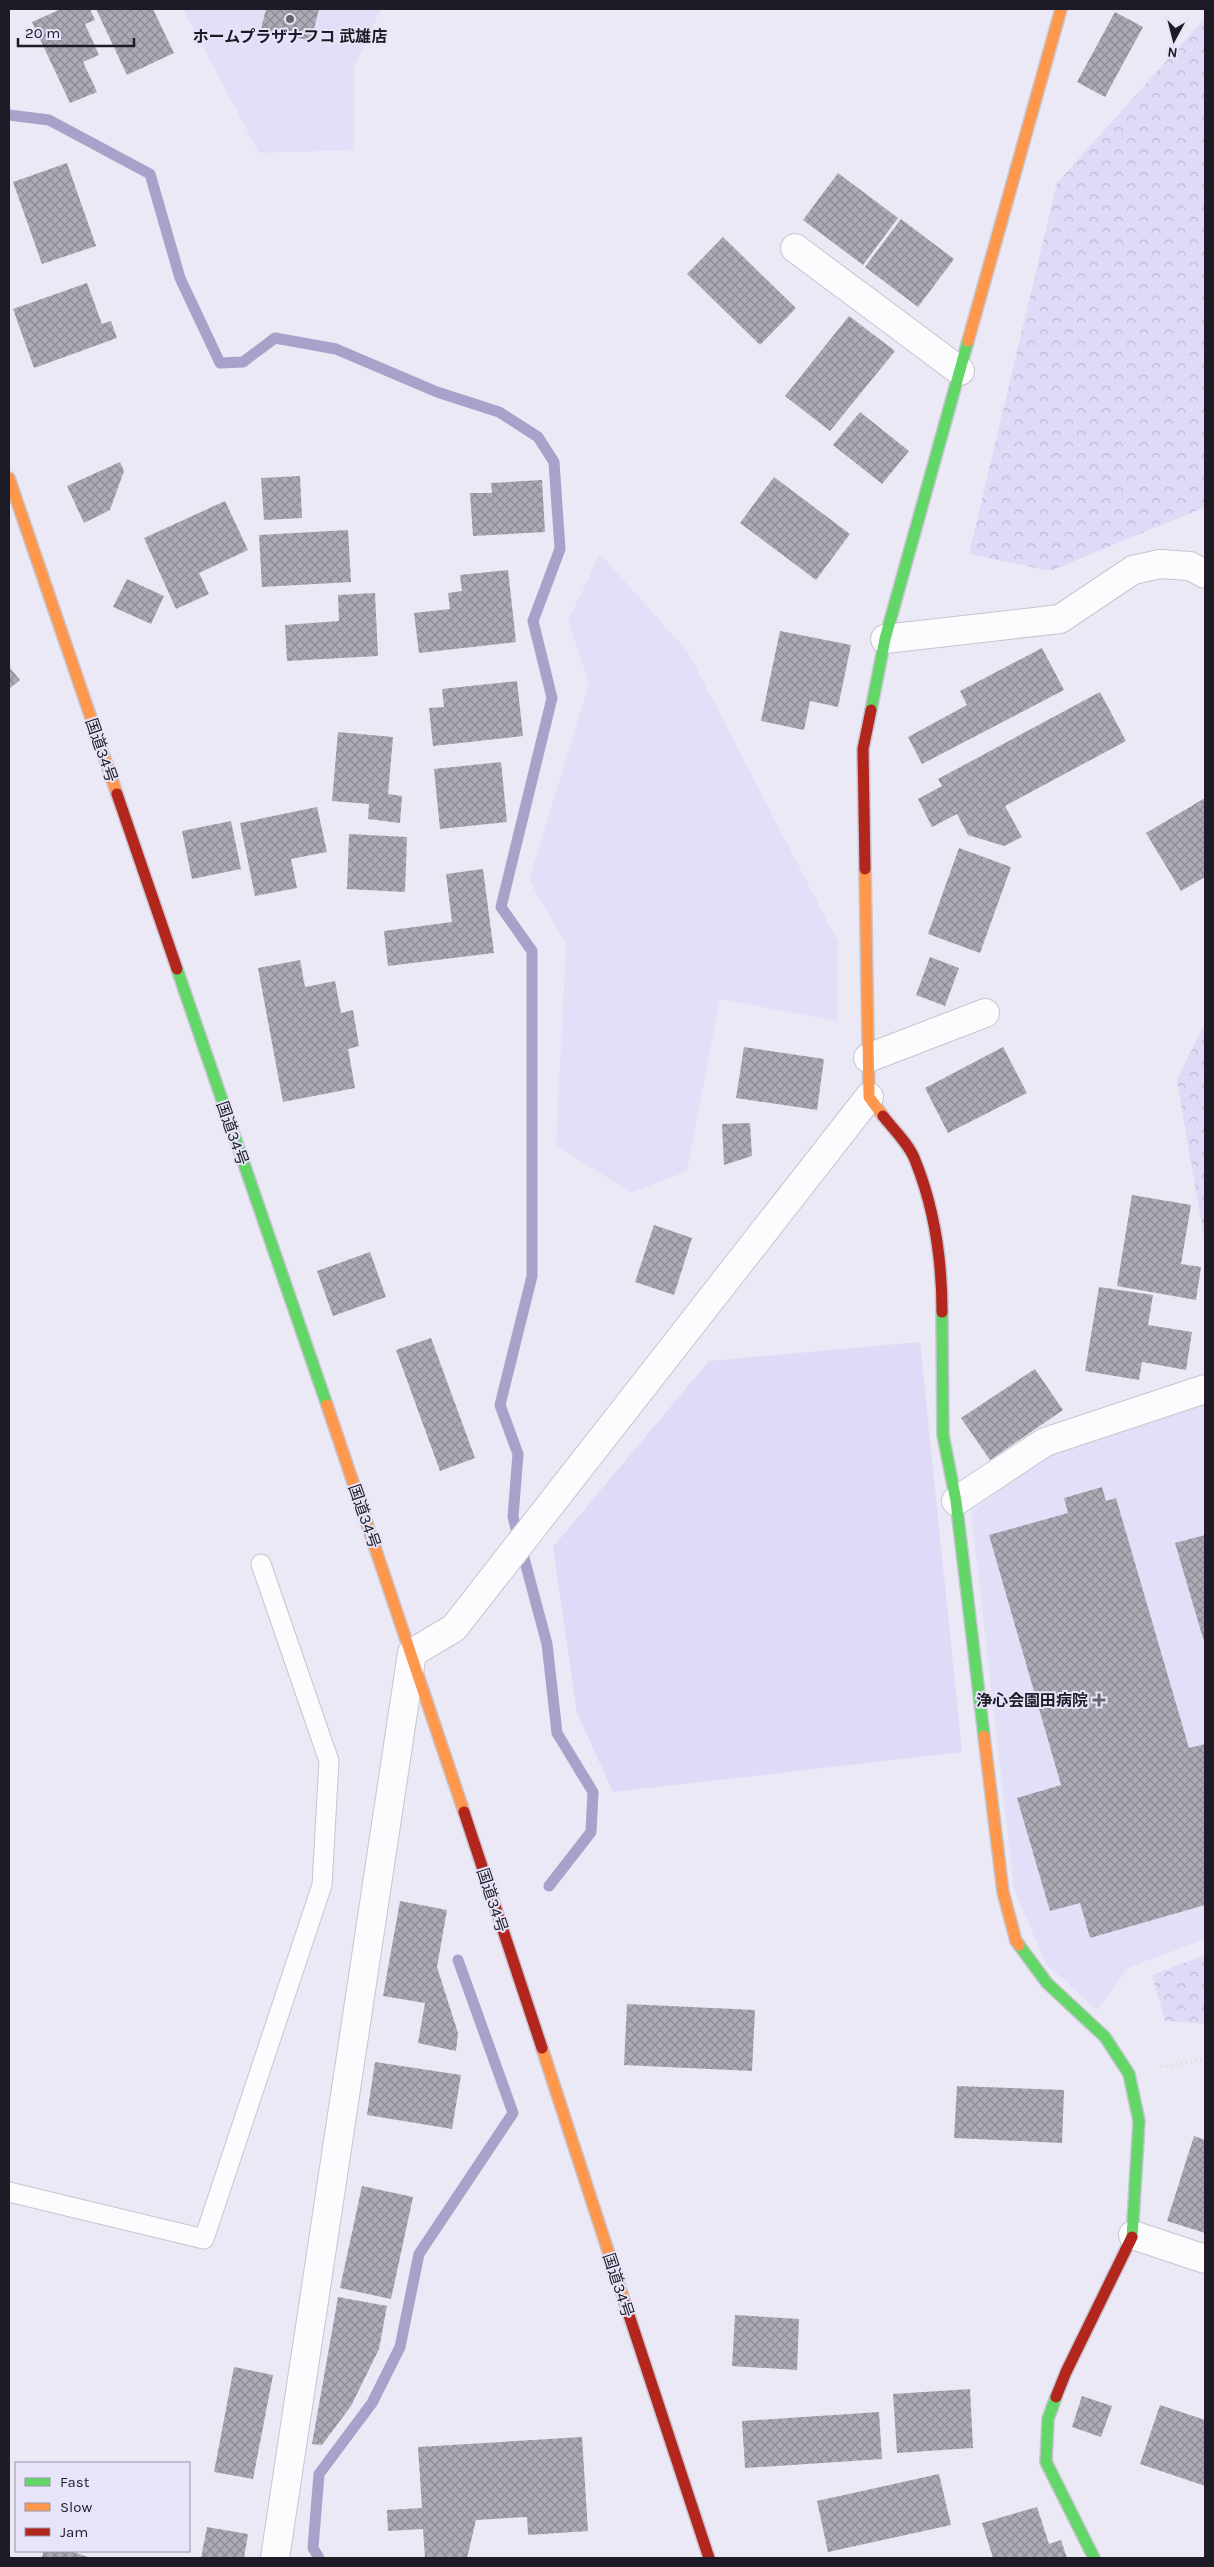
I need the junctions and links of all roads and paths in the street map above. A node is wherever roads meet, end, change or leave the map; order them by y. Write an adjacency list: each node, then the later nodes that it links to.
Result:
1 (1061, 9): 3 (main road)
2 (795, 248): 3 (street)
3 (960, 371): 6 (main road)
4 (9, 478): 13 (main road, 国道34号)
5 (1205, 574): 6 (street)
6 (885, 639): 8 (main road)
7 (985, 1013): 8 (street)
8 (868, 1058): 9 (main road)
9 (869, 1097): 11 (main road); 13 (street)
10 (1205, 1389): 11 (street)
11 (956, 1501): 15 (main road)
12 (262, 1564): 16 (lane)
13 (412, 1653): 19 (street); 20 (main road, 国道34号)
14 (1205, 2059): 15 (path)
15 (1129, 2074): 17 (main road)
16 (9, 2192)
17 (1133, 2236): 18 (street); 21 (main road)
18 (1205, 2259)
19 (275, 2558)
20 (709, 2558)
21 (1094, 2558)

